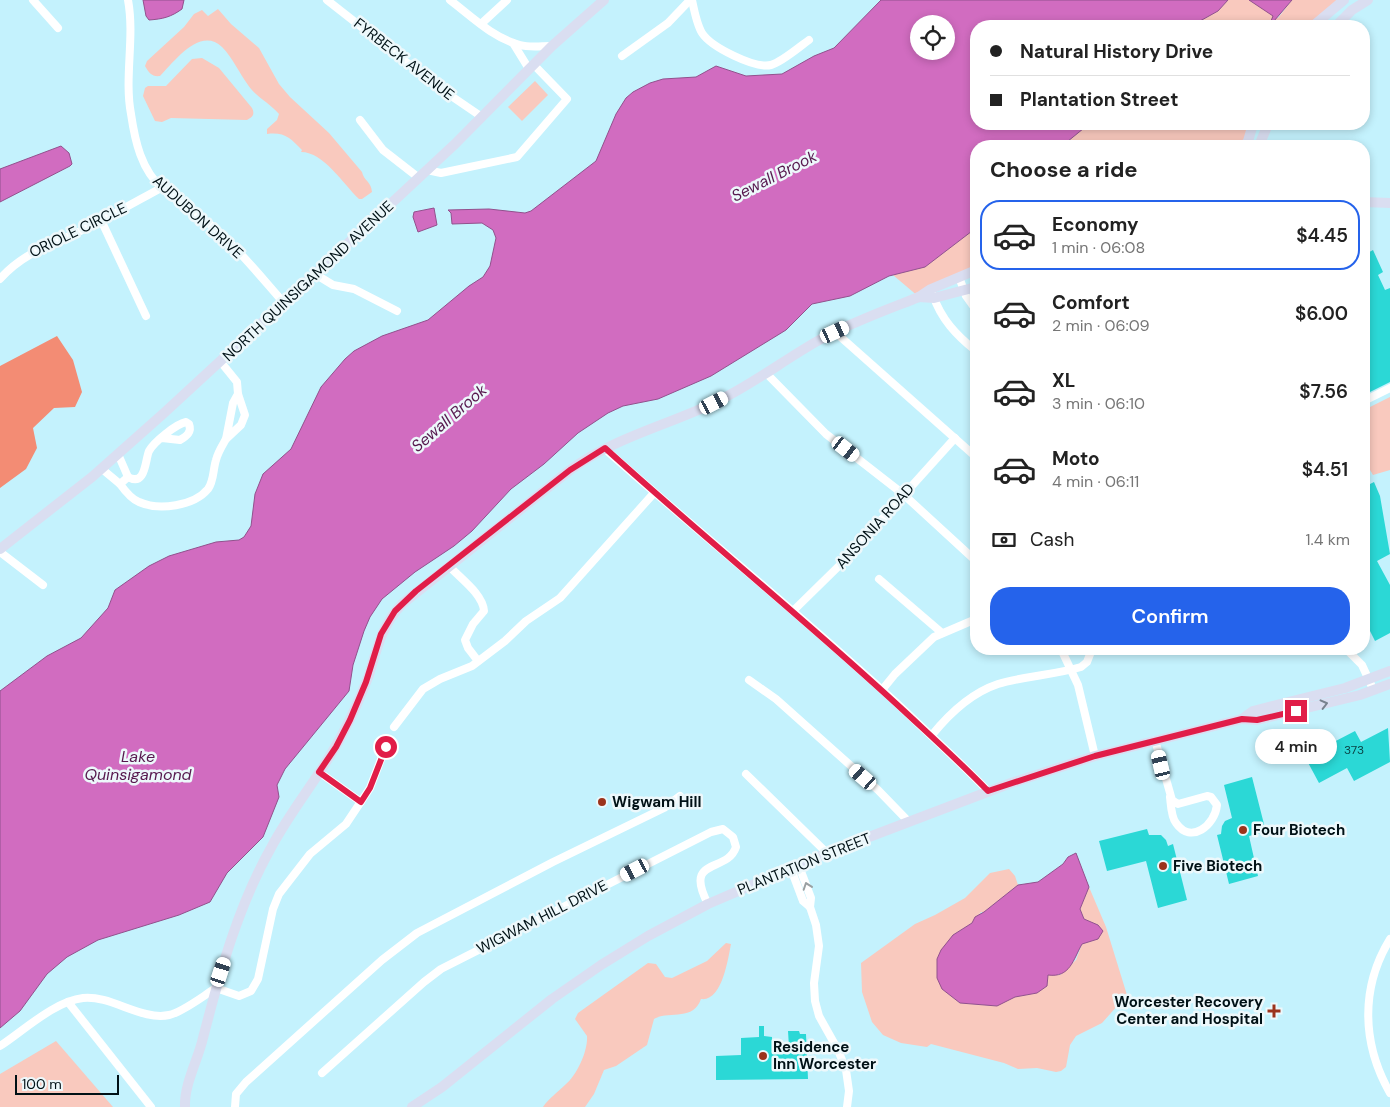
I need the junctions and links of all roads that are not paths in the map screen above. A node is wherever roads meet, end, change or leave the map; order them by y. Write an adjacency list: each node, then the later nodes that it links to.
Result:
1 (32, 0): 13 (street)
2 (128, 0): 23 (street, AUDUBON DRIVE)
3 (328, 0): 19 (street, FYRBECK AVENUE)
4 (450, 0): 12 (street)
5 (507, 0): 12 (street)
6 (604, 0): 16 (main road, NORTH QUINSIGAMOND AVENUE)
7 (691, 0): 14 (street); 17 (street)
8 (1344, 0): 10 (main road)
9 (1368, 0): 11 (main road)
10 (1320, 20)
11 (1342, 20)
12 (481, 24): 15 (street)
13 (58, 28)
14 (810, 40)
15 (513, 43): 16 (street); 18 (street)
16 (552, 46): 18 (main road, NORTH QUINSIGAMOND AVENUE)
17 (622, 56)
18 (531, 66): 19 (main road, NORTH QUINSIGAMOND AVENUE); 21 (street)
19 (482, 117): 21 (main road, NORTH QUINSIGAMOND AVENUE)
20 (360, 120): 22 (street)
21 (427, 170): 22 (main road, NORTH QUINSIGAMOND AVENUE)
22 (418, 178): 28 (main road, NORTH QUINSIGAMOND AVENUE)
23 (162, 188): 26 (street, ORIOLE CIRCLE); 35 (street, AUDUBON DRIVE)
24 (1370, 202): 25 (main road)
25 (1390, 203)
26 (101, 220): 30 (street, ORIOLE CIRCLE); 37 (street)
27 (970, 272): 29 (main road)
28 (315, 274): 35 (main road, NORTH QUINSIGAMOND AVENUE); 36 (street)
29 (959, 277): 32 (street); 33 (main road)
30 (0, 279)
31 (970, 288): 32 (main road)
32 (964, 290): 33 (main road); 34 (street)
33 (932, 293): 38 (main road); 39 (street)
34 (970, 300)
35 (284, 303): 40 (main road, NORTH QUINSIGAMOND AVENUE)
36 (397, 310)
37 (146, 316)
38 (835, 332): 41 (main road); 46 (street)
39 (970, 346)
40 (220, 361): 43 (street); 50 (main road, NORTH QUINSIGAMOND AVENUE)
41 (767, 374): 48 (main road); 55 (street)
42 (1390, 388): 44 (street)
43 (238, 394): 47 (street); 47 (street)
44 (1370, 398)
45 (162, 438): 52 (street)
46 (955, 438): 49 (street); 55 (street, ANSONIA ROAD)
47 (226, 439): 53 (street)
48 (605, 448): 54 (street); 58 (main road)
49 (970, 452)
50 (118, 454): 51 (main road, NORTH QUINSIGAMOND AVENUE); 52 (street)
51 (102, 469): 53 (street); 56 (main road, NORTH QUINSIGAMOND AVENUE)
52 (128, 477): 53 (street)
53 (120, 484)
54 (654, 493): 61 (street); 67 (street)
55 (903, 494): 57 (street); 61 (street, ANSONIA ROAD)
56 (0, 551): 60 (street)
57 (970, 555)
58 (449, 566): 67 (street); 81 (main road)
59 (879, 579): 63 (street)
60 (43, 584)
61 (794, 611): 74 (street)
62 (970, 621): 63 (street)
63 (942, 633): 74 (street)
64 (1064, 655): 68 (street)
65 (1090, 655): 68 (street)
66 (1352, 655): 70 (street)
67 (478, 661): 76 (street)
68 (1072, 670): 77 (street); 80 (street)
69 (1390, 672): 70 (main road, PLANTATION STREET)
70 (1369, 678): 73 (street); 75 (main road, PLANTATION STREET)
71 (749, 680): 87 (street)
72 (1390, 684): 73 (main road, PLANTATION STREET)
73 (1373, 689): 75 (main road, PLANTATION STREET, one-way to 73)
74 (882, 690): 77 (street)
75 (1242, 719): 78 (main road, PLANTATION STREET)
76 (394, 728)
77 (932, 735): 83 (street)
78 (1155, 740): 80 (main road, PLANTATION STREET); 85 (street)
79 (388, 741): 86 (street)
80 (1095, 756): 83 (main road, PLANTATION STREET)
81 (319, 772): 86 (street); 92 (main road)
82 (746, 774): 88 (street)
83 (988, 791): 87 (main road, PLANTATION STREET)
84 (680, 796): 99 (street)
85 (1170, 797): 85 (street)
86 (361, 802): 92 (street)
87 (909, 822): 88 (main road, PLANTATION STREET)
88 (826, 853): 89 (main road, PLANTATION STREET)
89 (795, 867): 90 (main road, PLANTATION STREET); 101 (street)
90 (708, 904): 95 (street, WIGWAM HILL DRIVE); 100 (main road, PLANTATION STREET)
91 (1390, 939): 96 (street)
92 (216, 988): 93 (street); 97 (main road)
93 (68, 1002): 94 (street); 98 (street)
94 (0, 1046)
95 (322, 1073)
96 (1390, 1093)
97 (184, 1106)
98 (152, 1107)
99 (234, 1107)
100 (412, 1107)
101 (848, 1107)

